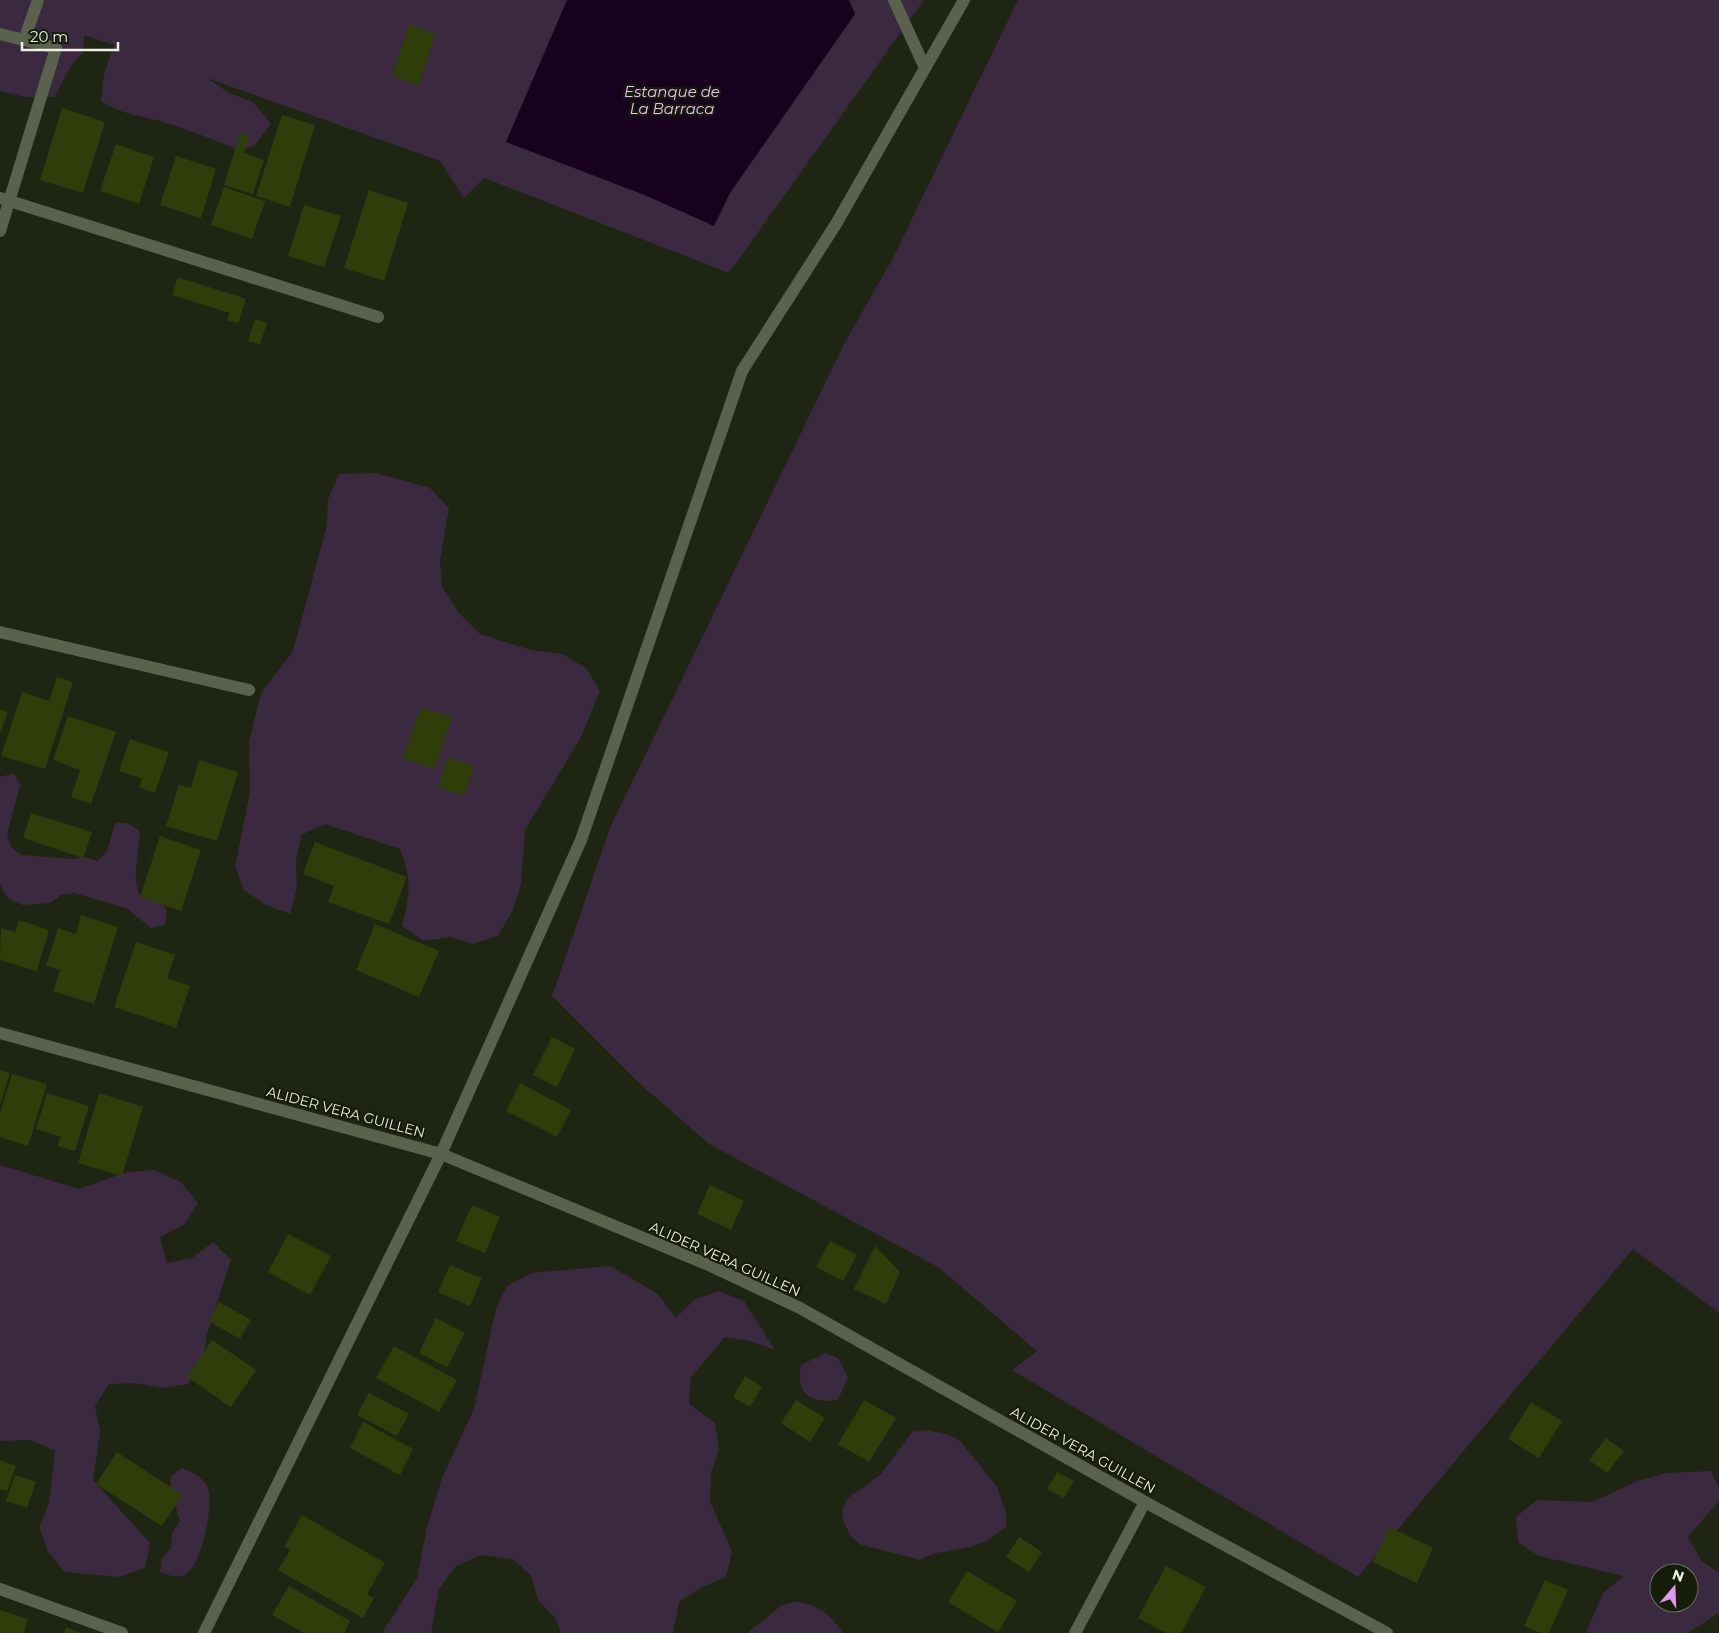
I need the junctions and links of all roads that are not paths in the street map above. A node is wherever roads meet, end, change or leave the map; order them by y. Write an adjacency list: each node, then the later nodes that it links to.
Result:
1 (38, 0): 5 (street)
2 (894, 0): 6 (street)
3 (964, 0): 6 (street)
4 (0, 34): 5 (street)
5 (24, 40): 7 (street)
6 (925, 68): 13 (street)
7 (5, 199): 8 (street); 9 (street)
8 (0, 231)
9 (378, 316)
10 (0, 632): 11 (street)
11 (249, 690)
12 (0, 1033): 13 (street, ALIDER VERA GUILLEN)
13 (440, 1154): 14 (street, ALIDER VERA GUILLEN); 17 (street)
14 (1145, 1502): 18 (street); 19 (street, ALIDER VERA GUILLEN)
15 (0, 1589): 16 (street)
16 (122, 1633)
17 (204, 1633)
18 (1075, 1633)
19 (1387, 1633)

